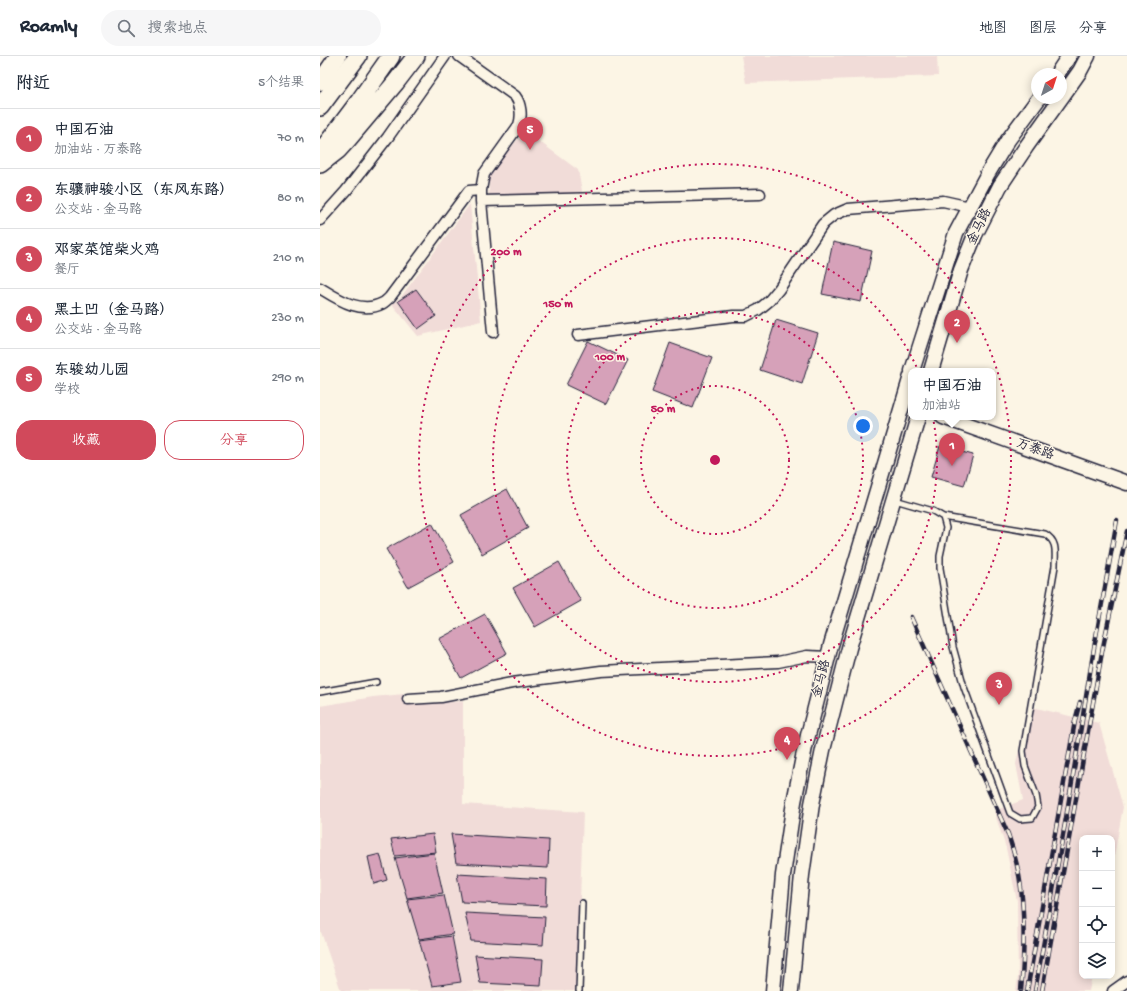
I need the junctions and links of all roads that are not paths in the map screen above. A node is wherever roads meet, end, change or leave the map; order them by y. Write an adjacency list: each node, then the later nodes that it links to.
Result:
1 (338, 56): 10 (main road)
2 (356, 56): 14 (highway)
3 (389, 56): 15 (main road); 16 (highway)
4 (416, 56): 17 (highway)
5 (444, 56): 22 (street)
6 (459, 56): 18 (street)
7 (1070, 56): 9 (main road)
8 (1088, 56): 11 (main road, 金马路)
9 (1061, 68)
10 (320, 82)
11 (1067, 89)
12 (1035, 104): 21 (main road, 金马路)
13 (1057, 104): 27 (main road, 金马路)
14 (320, 107)
15 (320, 148)
16 (320, 153)
17 (320, 164)
18 (481, 190): 20 (street); 23 (street)
19 (760, 194): 20 (street)
20 (481, 201): 24 (street)
21 (970, 207): 25 (street); 26 (main road, 金马路)
22 (320, 220)
23 (320, 288)
24 (493, 332)
25 (578, 335)
26 (913, 368)
27 (932, 368)
28 (908, 386): 36 (main road, 金马路)
29 (917, 420): 34 (main road, 金马路)
30 (951, 420): 33 (main road, 万泰路)
31 (979, 420): 32 (main road, 万泰路)
32 (1127, 475)
33 (1127, 483)
34 (894, 499): 35 (lane); 44 (main road, 金马路)
35 (943, 517): 35 (lane)
36 (828, 657): 39 (street); 43 (main road, 金马路)
37 (376, 682): 38 (lane)
38 (320, 692)
39 (408, 699)
40 (582, 903): 42 (lane)
41 (1127, 981): 45 (street)
42 (579, 991)
43 (773, 991)
44 (791, 991)
45 (1113, 991)

